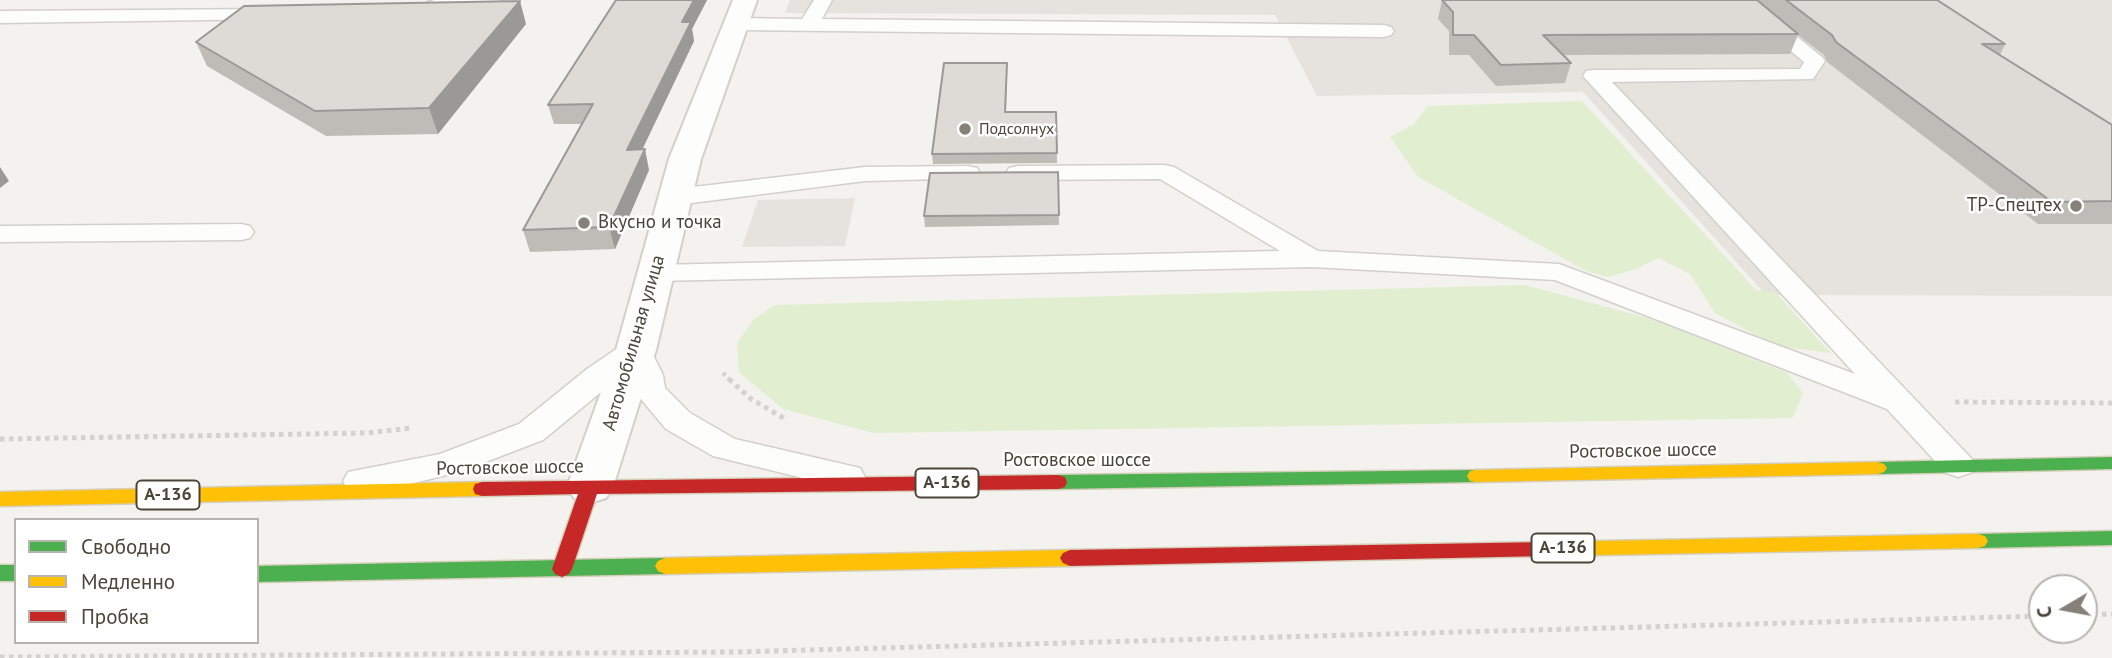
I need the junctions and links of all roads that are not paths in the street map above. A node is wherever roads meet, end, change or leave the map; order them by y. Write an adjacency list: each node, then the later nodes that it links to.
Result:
1 (494, 0): 4 (lane)
2 (823, 0): 8 (lane)
3 (1740, 0): 16 (lane)
4 (416, 8)
5 (741, 12): 8 (lane); 10 (street, Автомобильная улица)
6 (283, 15): 7 (lane)
7 (0, 17)
8 (809, 24): 9 (lane)
9 (1384, 31)
10 (676, 197): 13 (lane); 14 (street, Автомобильная улица)
11 (241, 232): 12 (lane)
12 (0, 234)
13 (1312, 259): 14 (lane); 16 (lane)
14 (655, 273): 15 (street, Автомобильная улица)
15 (636, 350): 19 (lane); 20 (street, Автомобильная улица); 21 (lane)
16 (1899, 402): 18 (lane)
17 (2112, 463): 18 (main road, Ростовское шоссе / А-136)
18 (1958, 465): 19 (main road, Ростовское шоссе / А-136)
19 (878, 483): 20 (main road, Ростовское шоссе / А-136)
20 (590, 487): 21 (main road, Ростовское шоссе / А-136); 24 (main road)
21 (241, 494): 22 (main road, Ростовское шоссе / А-136)
22 (0, 499)
23 (2112, 538): 24 (main road, А-136)
24 (562, 569): 25 (main road, А-136)
25 (259, 574)

